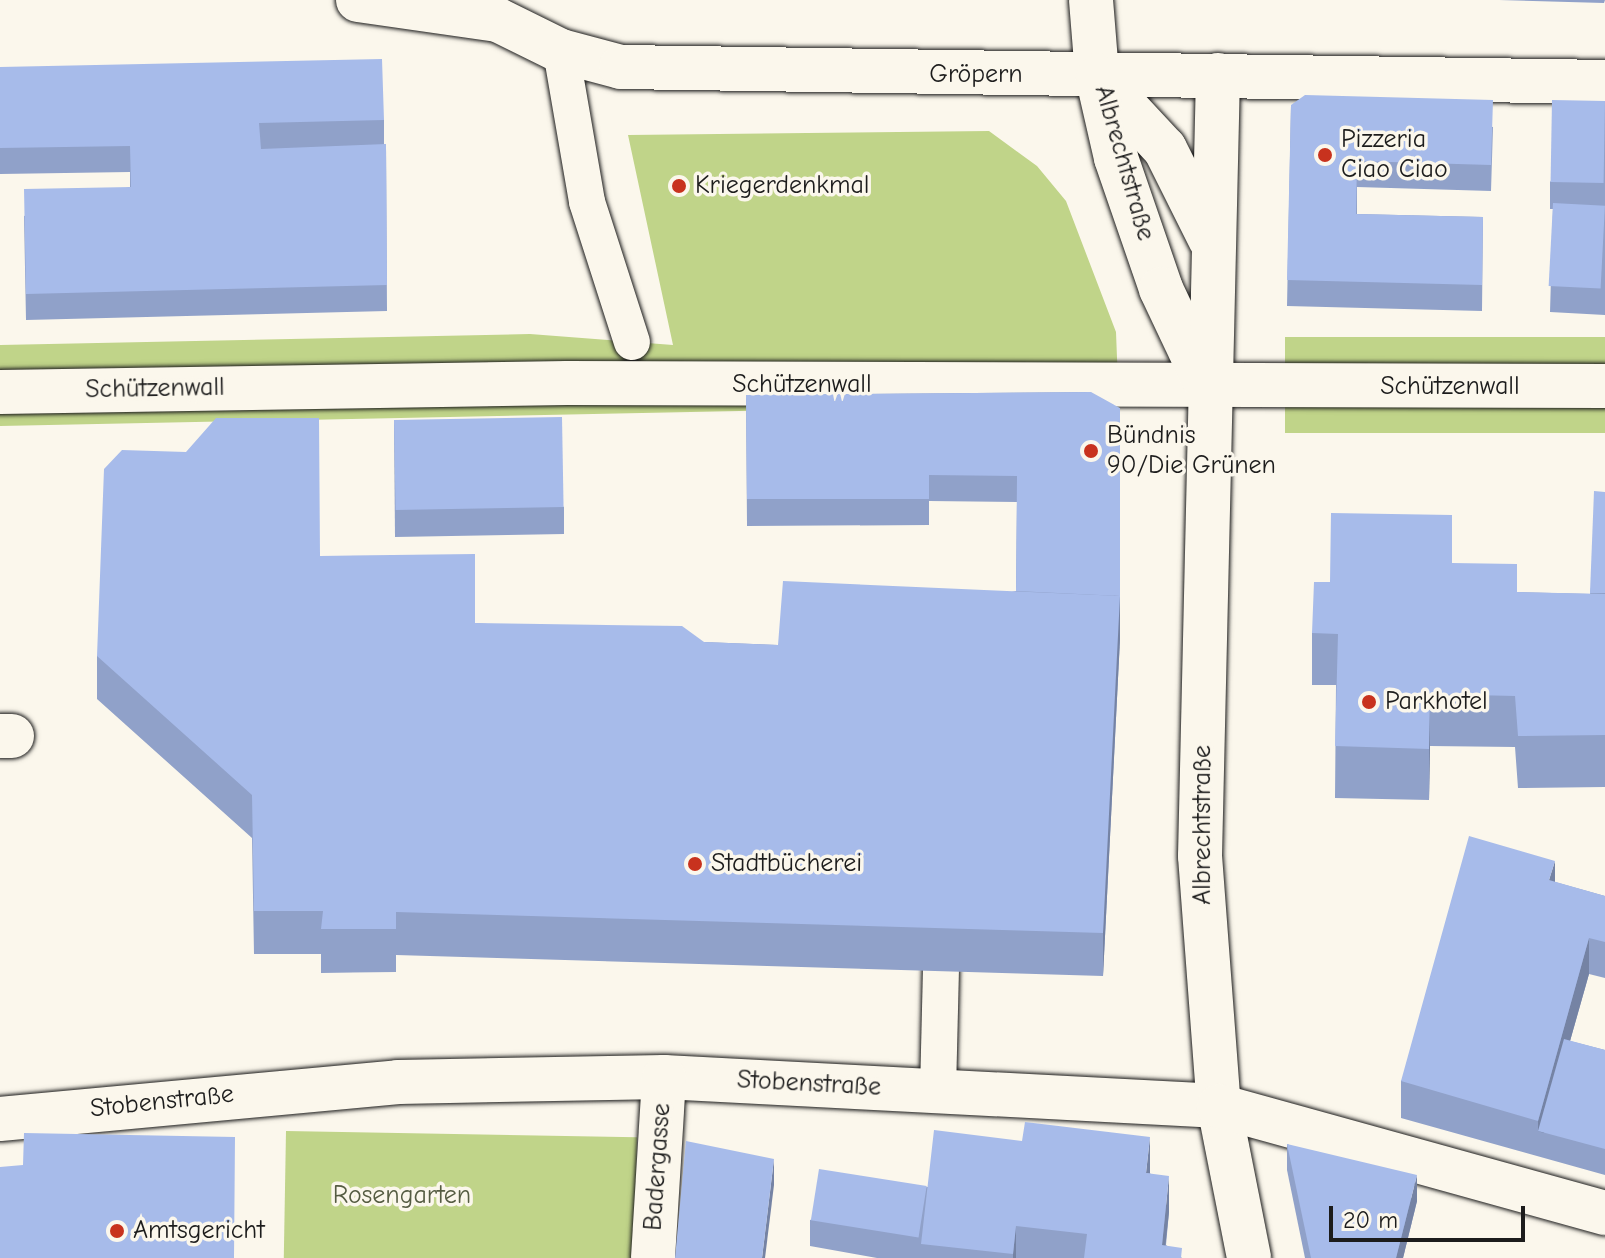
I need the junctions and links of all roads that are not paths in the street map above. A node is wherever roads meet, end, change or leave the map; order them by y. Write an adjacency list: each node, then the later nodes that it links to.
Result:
1 (358, 0): 3 (street, Gröpern)
2 (1091, 0): 5 (street)
3 (524, 14): 4 (street, Gröpern)
4 (561, 51): 5 (street, Gröpern); 9 (lane)
5 (1097, 75): 6 (street, Gröpern); 8 (street, Albrechtstraße); 11 (street, Albrechtstraße)
6 (1218, 75): 7 (street, Gröpern); 8 (street, Albrechtstraße)
7 (1605, 82)
8 (1212, 243): 11 (street, Albrechtstraße)
9 (632, 342)
10 (1605, 386): 11 (street, Schützenwall)
11 (1207, 388): 12 (street, Schützenwall); 16 (street, Albrechtstraße)
12 (0, 392)
13 (946, 894): 15 (lane)
14 (664, 1077): 15 (street, Stobenstraße); 17 (street, Stobenstraße); 19 (street, Badergasse)
15 (938, 1091): 16 (street, Stobenstraße)
16 (1219, 1106): 18 (street, Stobenstraße); 20 (street, Albrechtstraße)
17 (0, 1119)
18 (1605, 1213)
19 (653, 1258)
20 (1249, 1258)

